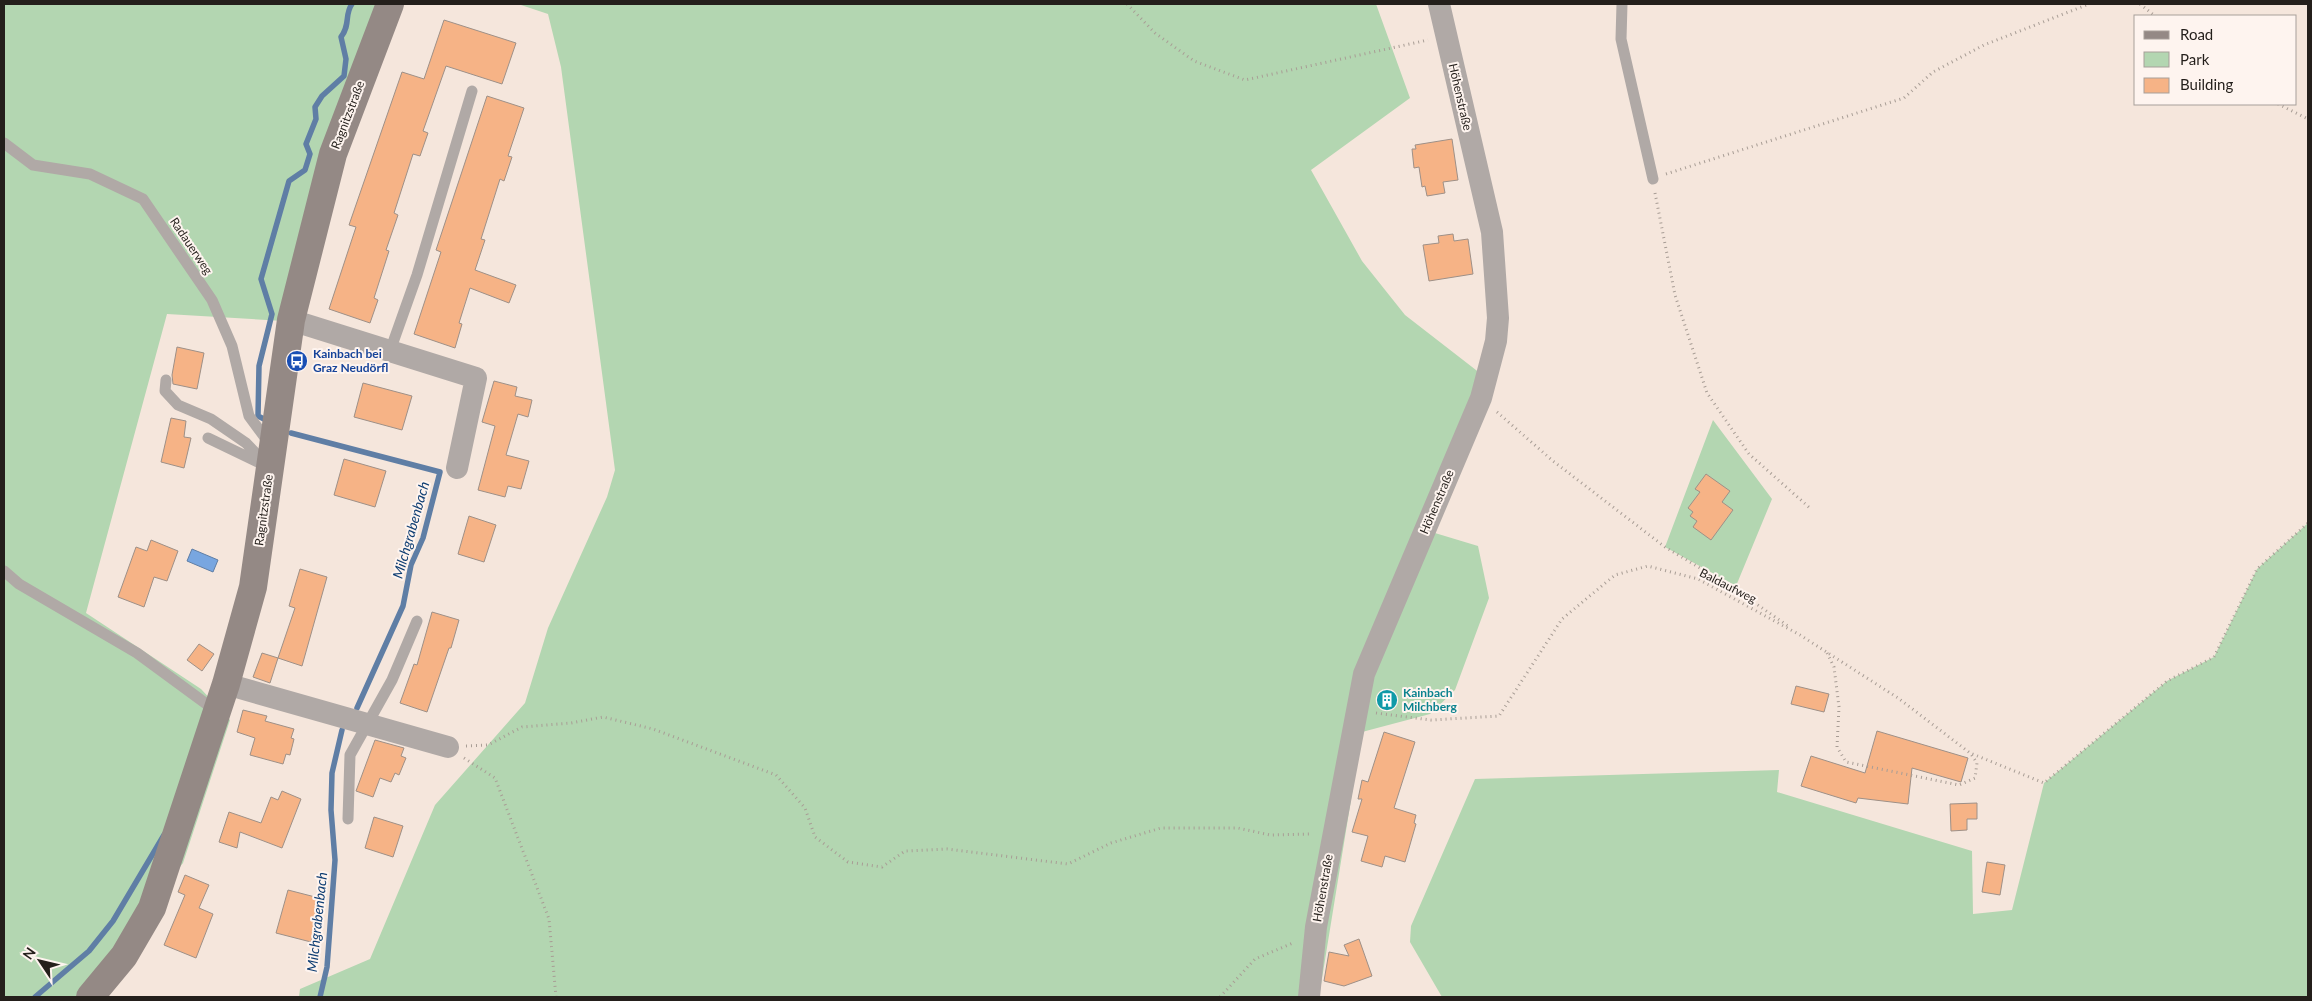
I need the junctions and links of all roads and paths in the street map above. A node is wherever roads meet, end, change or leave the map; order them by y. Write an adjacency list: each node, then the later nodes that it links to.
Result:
1 (390, 4): 14 (main road, Ragnitzstraße)
2 (1127, 4): 8 (path)
3 (1439, 4): 8 (street, Höhenstraße)
4 (1622, 4): 13 (lane)
5 (2089, 4): 13 (path)
6 (2140, 4): 7 (path)
7 (2154, 15)
8 (1446, 36): 17 (street, Höhenstraße)
9 (472, 92): 15 (lane)
10 (2280, 105): 11 (path)
11 (2308, 119)
12 (4, 143): 19 (lane, Radauerweg)
13 (1653, 179): 21 (path)
14 (291, 320): 15 (street); 19 (main road, Ragnitzstraße)
15 (390, 351): 20 (street)
16 (166, 380): 19 (lane)
17 (1481, 398): 25 (path); 29 (street, Höhenstraße)
18 (208, 438): 19 (lane)
19 (271, 458): 27 (main road, Ragnitzstraße)
20 (457, 468)
21 (1811, 509)
22 (2308, 523): 32 (path, Baldaufweg)
23 (4, 571): 28 (lane)
24 (416, 622): 30 (lane)
25 (1800, 635): 26 (path, Baldaufweg); 29 (path, Baldaufweg)
26 (1826, 652): 32 (path, Baldaufweg); 32 (path)
27 (226, 684): 28 (main road, Ragnitzstraße); 30 (street)
28 (216, 711): 36 (main road, Ragnitzstraße)
29 (1356, 711): 34 (street, Höhenstraße)
30 (368, 725): 31 (street); 33 (lane)
31 (448, 747): 34 (path); 37 (path)
32 (1970, 754)
33 (348, 819)
34 (1333, 833): 35 (street, Höhenstraße)
35 (1316, 927): 38 (path); 39 (street, Höhenstraße)
36 (90, 997)
37 (556, 997)
38 (1220, 997)
39 (1309, 997)

